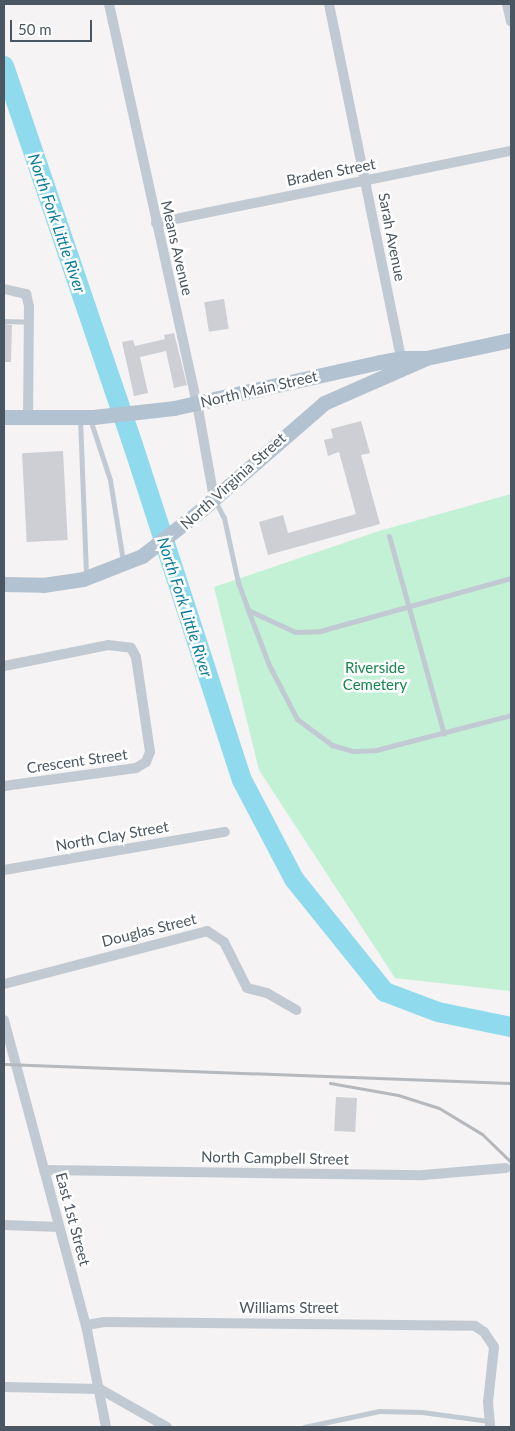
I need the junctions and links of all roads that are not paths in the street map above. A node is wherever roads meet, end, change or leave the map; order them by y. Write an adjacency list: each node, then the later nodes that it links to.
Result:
1 (109, 4): 7 (street, Means Avenue)
2 (329, 4): 6 (street, Sarah Avenue)
3 (507, 4): 4 (street)
4 (511, 22)
5 (511, 151): 6 (street, Braden Street)
6 (365, 180): 7 (street, Braden Street); 12 (street, Sarah Avenue)
7 (156, 223): 14 (street, Means Avenue)
8 (4, 289): 10 (street)
9 (4, 321): 10 (lane)
10 (28, 322): 15 (street)
11 (511, 340): 13 (main road, North Main Street)
12 (401, 358): 13 (main road, North Main Street); 14 (main road, North Main Street)
13 (426, 358): 18 (main road, North Virginia Street)
14 (197, 403): 17 (main road, North Main Street); 18 (street, Means Avenue)
15 (28, 416): 16 (main road, North Main Street); 17 (main road, North Main Street)
16 (4, 417)
17 (88, 417): 20 (lane); 21 (lane)
18 (214, 498): 20 (main road, North Virginia Street); 26 (lane)
19 (390, 536): 25 (lane)
20 (124, 564): 21 (main road, North Virginia Street)
21 (86, 578): 23 (main road, North Virginia Street)
22 (510, 578): 24 (lane); 25 (lane)
23 (4, 584)
24 (511, 585)
25 (410, 606): 26 (lane); 29 (lane)
26 (248, 610): 29 (lane)
27 (4, 666): 30 (street, Crescent Street)
28 (511, 714): 29 (lane)
29 (444, 734)
30 (4, 786)
31 (225, 832): 32 (street, North Clay Street)
32 (4, 870)
33 (4, 984): 34 (street, Douglas Street)
34 (297, 1010)
35 (4, 1020): 37 (street, East 1st Street)
36 (506, 1168): 37 (street, North Campbell Street)
37 (44, 1170): 39 (street, East 1st Street)
38 (4, 1225): 39 (street)
39 (59, 1227): 40 (street, East 1st Street)
40 (86, 1325): 42 (street, East 1st Street); 43 (street, Williams Street)
41 (4, 1387): 42 (street)
42 (100, 1389): 44 (street, East 1st Street); 45 (street)
43 (490, 1424): 46 (lane)
44 (106, 1427)
45 (167, 1427)
46 (304, 1427)

